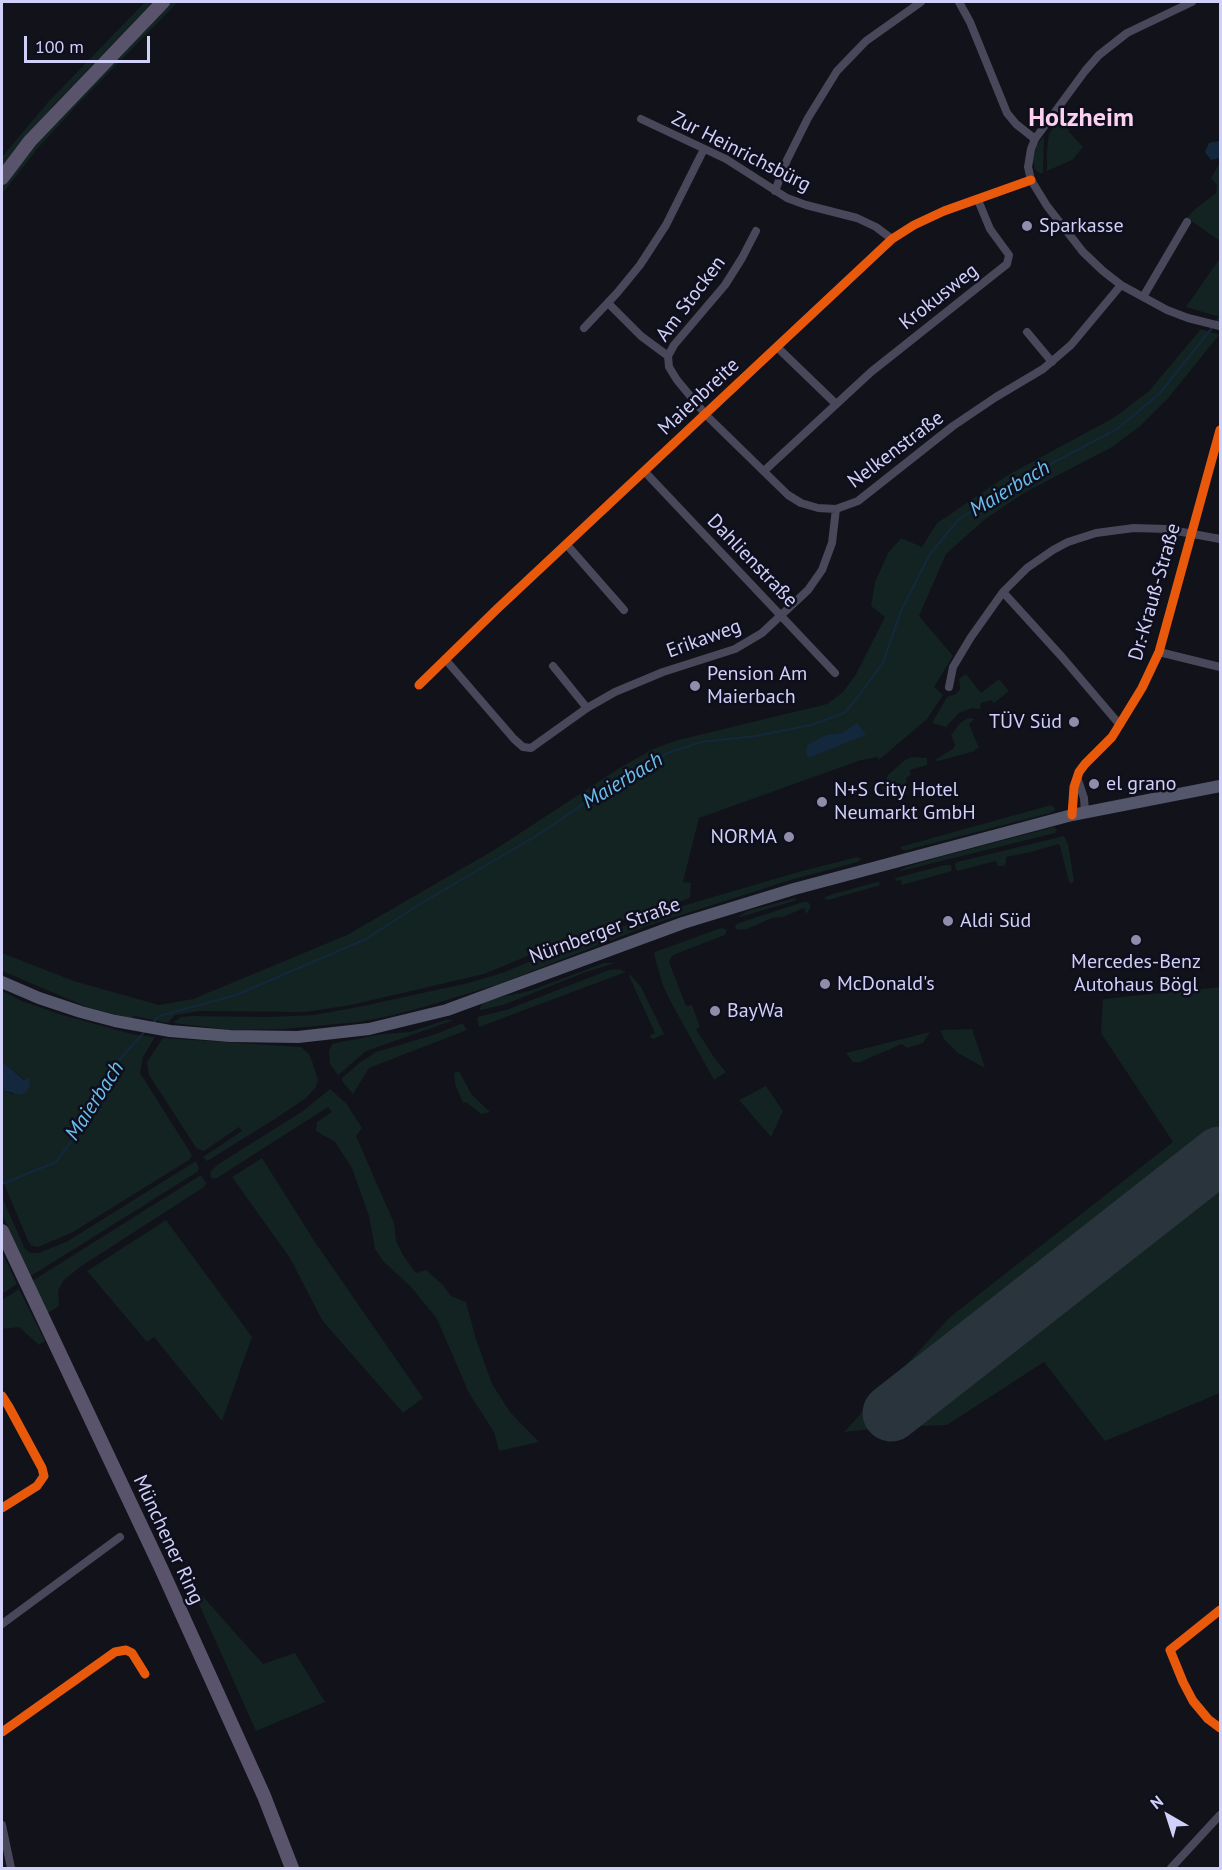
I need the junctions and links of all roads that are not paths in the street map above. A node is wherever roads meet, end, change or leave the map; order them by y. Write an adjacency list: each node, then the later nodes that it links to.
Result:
1 (164, 2): 8 (main road)
2 (921, 2): 10 (street)
3 (959, 2): 6 (street)
4 (1192, 2): 6 (street)
5 (641, 119): 7 (street, Zur Heinrichsbürg)
6 (1035, 140): 9 (street)
7 (704, 149): 10 (street, Zur Heinrichsbürg); 17 (street)
8 (2, 178)
9 (1031, 180): 11 (street, Maienbreite); 15 (street)
10 (775, 191): 14 (street, Zur Heinrichsbürg)
11 (978, 200): 14 (street, Maienbreite); 24 (street, Krokusweg)
12 (1187, 222): 16 (street)
13 (756, 231): 22 (street, Am Stocken)
14 (892, 239): 21 (street, Maienbreite)
15 (1121, 285): 16 (street); 23 (street, Nelkenstraße)
16 (1143, 297): 18 (street)
17 (608, 303): 19 (street); 22 (street)
18 (1221, 326)
19 (584, 328)
20 (1027, 332): 23 (street)
21 (778, 348): 24 (street); 25 (street, Maienbreite)
22 (669, 356): 25 (street, Am Stocken)
23 (1052, 362): 29 (street, Nelkenstraße)
24 (836, 404): 27 (street, Krokusweg)
25 (706, 415): 27 (street, Nelkenstraße); 28 (street, Maienbreite)
26 (1220, 436): 30 (street, Dr.-Krauß-Straße)
27 (764, 471): 29 (street, Nelkenstraße)
28 (645, 472): 32 (street, Maienbreite); 35 (street, Dahlienstraße)
29 (836, 509): 35 (street, Erikaweg)
30 (1191, 533): 31 (street); 33 (street); 36 (street, Dr.-Krauß-Straße)
31 (1221, 539)
32 (567, 545): 34 (street); 37 (street, Maienbreite)
33 (1003, 592): 42 (street); 44 (street)
34 (624, 610)
35 (781, 616): 40 (street, Dahlienstraße); 43 (street, Erikaweg)
36 (1159, 652): 39 (street); 44 (street, Dr.-Krauß-Straße)
37 (445, 659): 41 (street, Maienbreite); 43 (street, Erikaweg)
38 (553, 666): 43 (street)
39 (1221, 667)
40 (835, 673)
41 (419, 685)
42 (950, 687)
43 (587, 708)
44 (1120, 725): 45 (street, Dr.-Krauß-Straße)
45 (1077, 776): 47 (street); 48 (street)
46 (1221, 786): 47 (main road, Nürnberger Straße)
47 (1085, 812): 48 (main road, Nürnberger Straße)
48 (1072, 815): 49 (main road, Nürnberger Straße)
49 (2, 982)
50 (2, 1231): 62 (main road, Münchener Ring)
51 (2, 1396): 52 (street)
52 (2, 1508)
53 (120, 1537): 55 (street)
54 (1221, 1610): 57 (street)
55 (2, 1623)
56 (146, 1674): 58 (street)
57 (1221, 1728)
58 (2, 1732)
59 (1221, 1815): 63 (street)
60 (2, 1825): 61 (street)
61 (11, 1869)
62 (292, 1869)
63 (1171, 1869)

